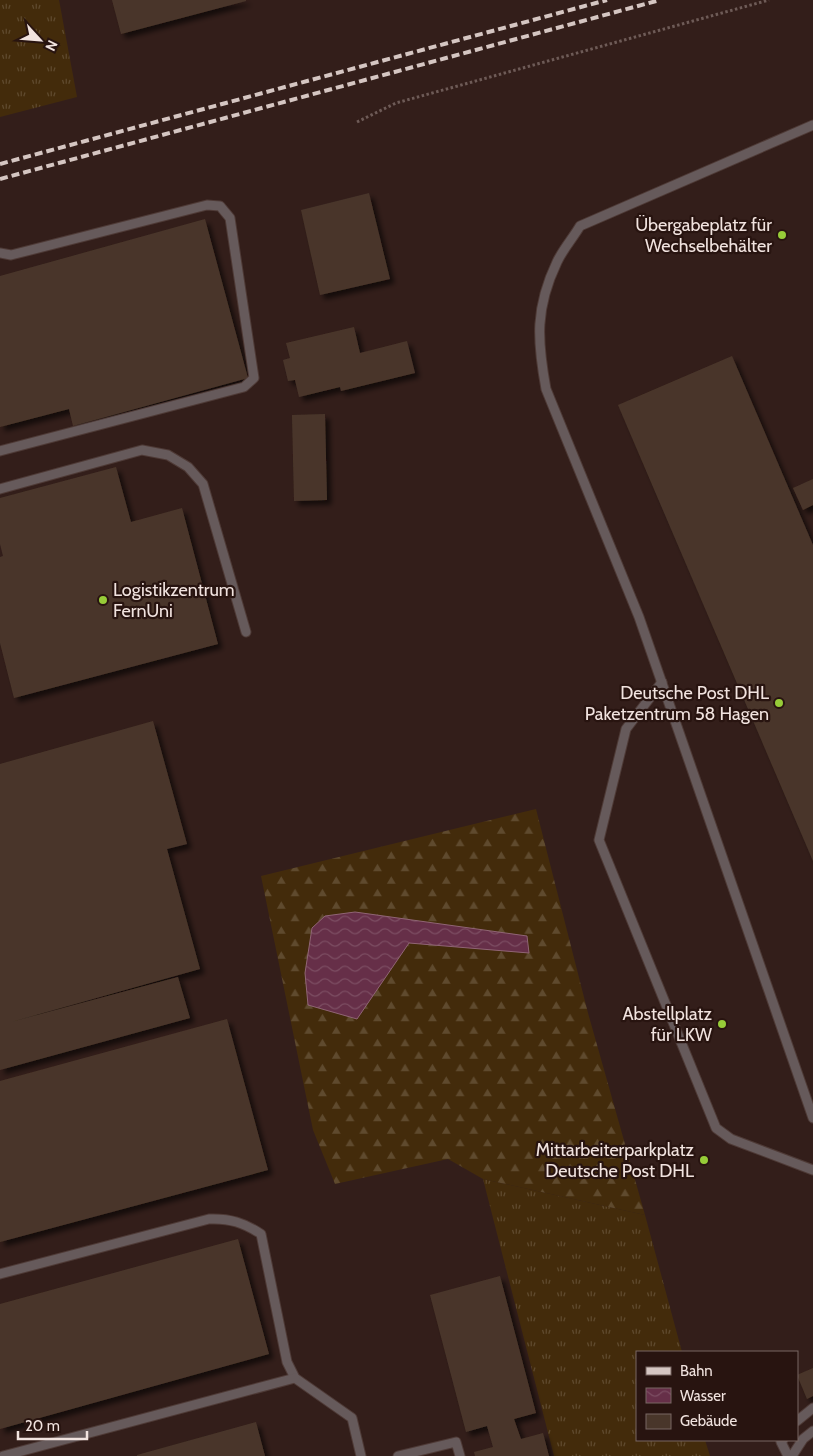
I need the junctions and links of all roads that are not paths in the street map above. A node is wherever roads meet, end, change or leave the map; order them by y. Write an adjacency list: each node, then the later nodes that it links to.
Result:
1 (813, 125): 6 (lane)
2 (0, 253): 3 (lane)
3 (0, 451)
4 (0, 489): 5 (lane)
5 (246, 632)
6 (662, 682): 7 (lane); 8 (lane)
7 (813, 1118)
8 (813, 1170)
9 (0, 1274): 10 (lane)
10 (295, 1378): 15 (lane); 16 (lane)
11 (813, 1408): 12 (lane)
12 (798, 1420)
13 (813, 1431): 20 (lane)
14 (782, 1441): 19 (lane)
15 (3, 1456)
16 (361, 1456)
17 (398, 1456): 18 (lane)
18 (460, 1456)
19 (788, 1456)
20 (792, 1456)

